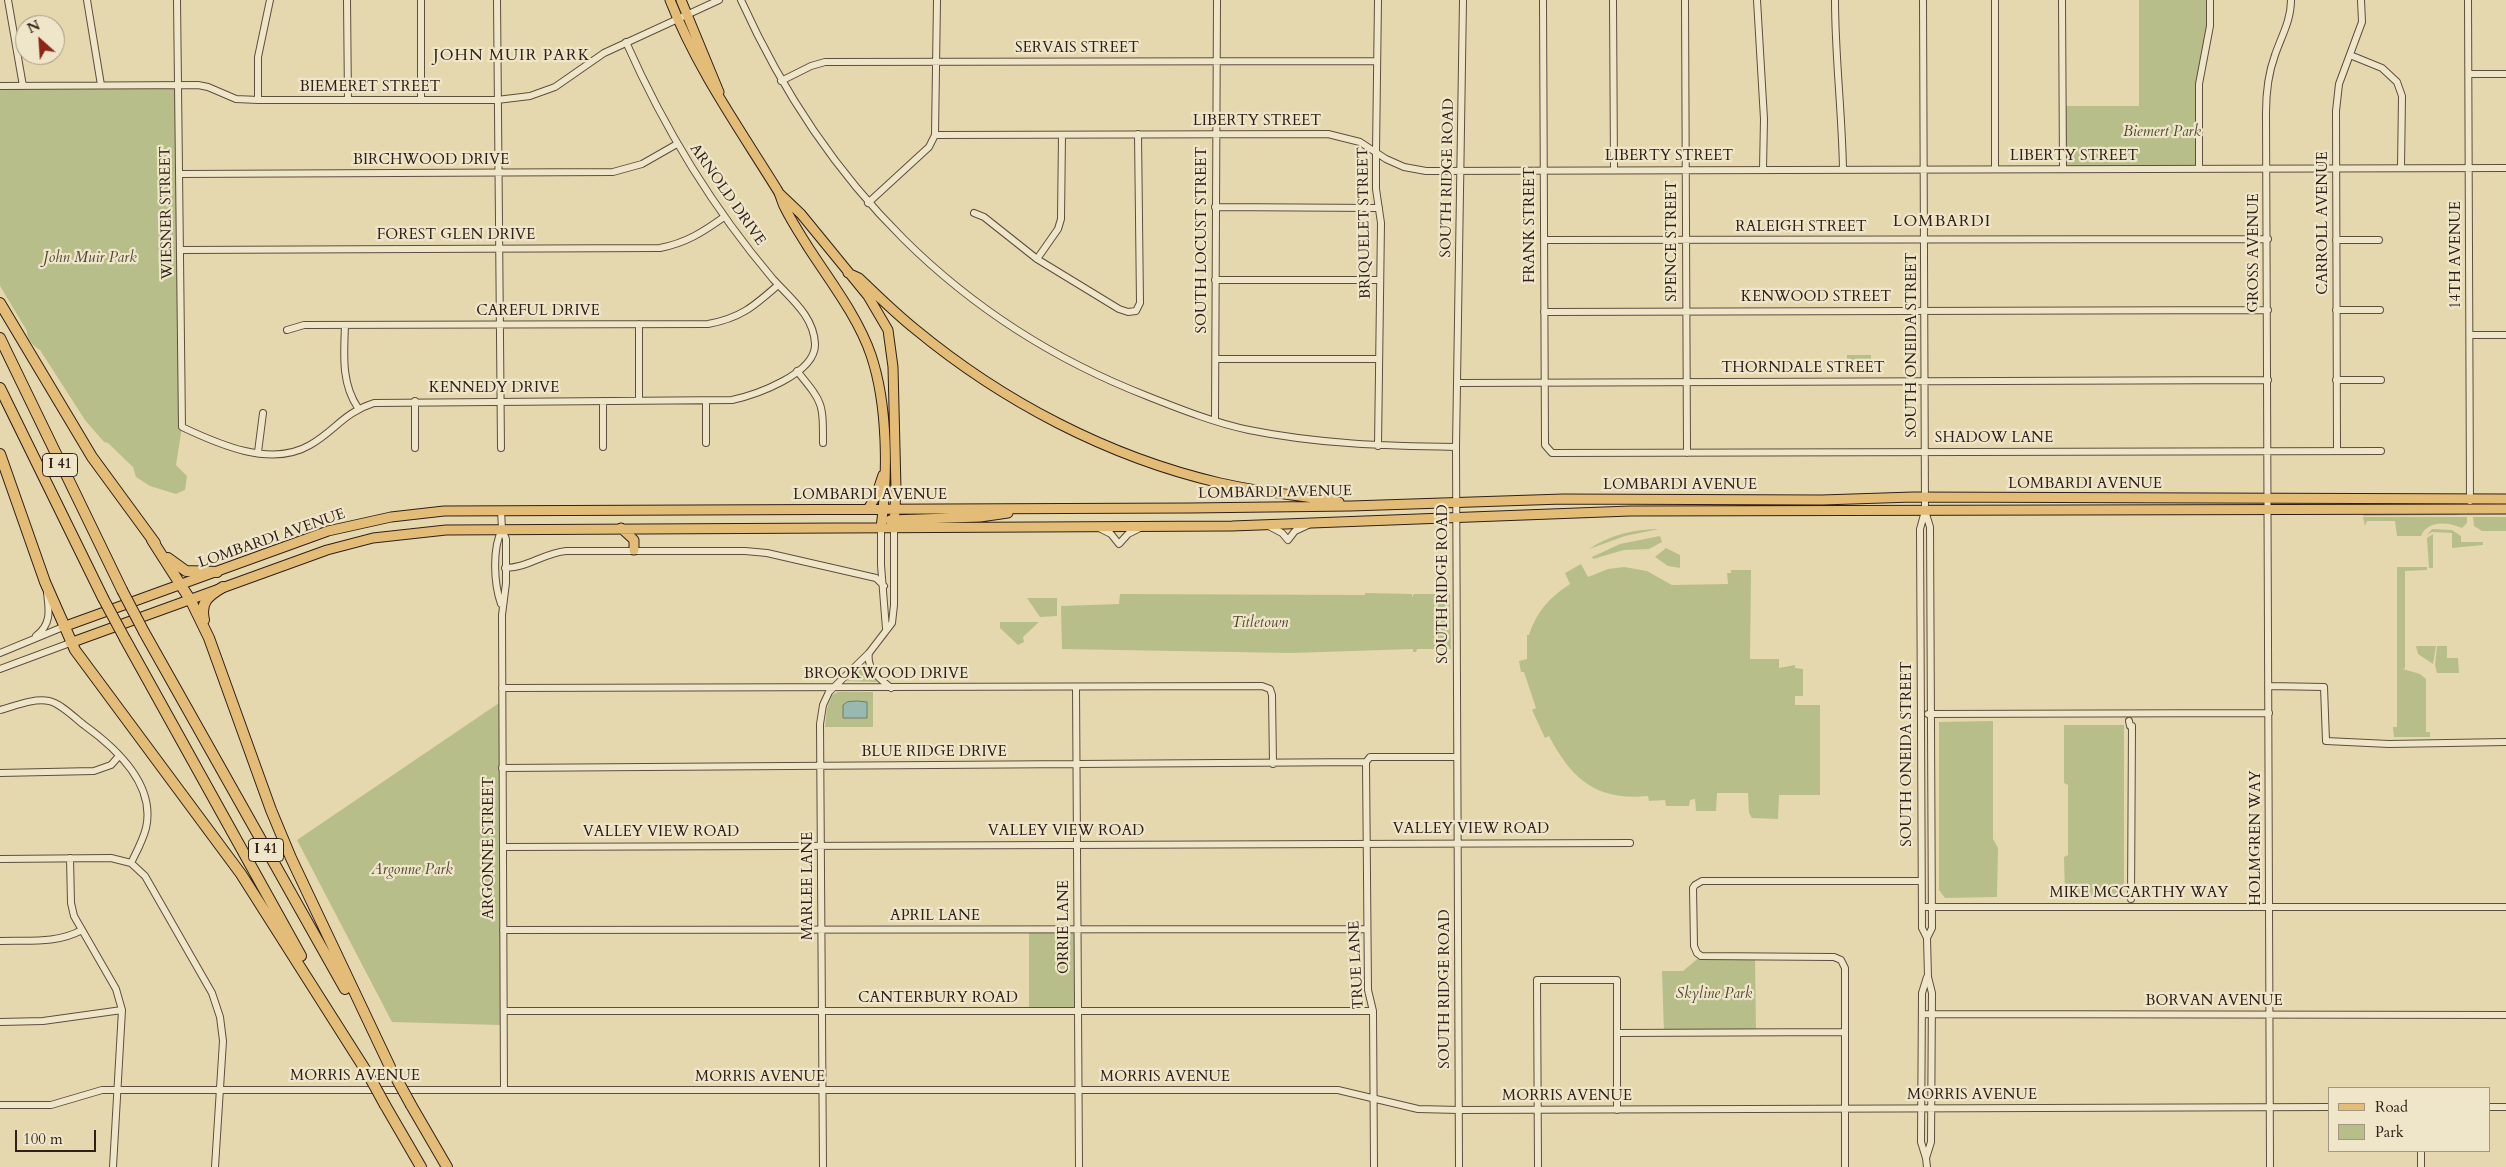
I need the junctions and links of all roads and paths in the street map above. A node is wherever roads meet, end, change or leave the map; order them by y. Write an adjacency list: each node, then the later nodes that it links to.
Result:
1 (8, 0): 41 (street)
2 (87, 0): 38 (street)
3 (177, 0): 39 (street, WIESNER STREET)
4 (270, 0): 43 (street)
5 (347, 0): 44 (street)
6 (421, 0): 45 (street)
7 (497, 0): 46 (street)
8 (670, 0): 29 (main road)
9 (681, 0): 28 (main road)
10 (720, 0): 28 (street, BIEMERET STREET)
11 (741, 0): 37 (street)
12 (937, 0): 34 (street)
13 (1217, 0): 32 (street, SOUTH LOCUST STREET)
14 (1378, 0): 33 (street, BRIQUELET STREET)
15 (1463, 0): 67 (street, SOUTH RIDGE ROAD)
16 (1543, 0): 63 (street, FRANK STREET)
17 (1613, 0): 64 (street)
18 (1685, 0): 65 (street, SPENCE STREET)
19 (1757, 0): 58 (street)
20 (1835, 0): 59 (street)
21 (1923, 0): 66 (street, SOUTH ONEIDA STREET)
22 (1994, 0): 60 (street)
23 (2062, 0): 61 (street)
24 (2210, 0): 62 (street)
25 (2292, 0): 53 (street, GROSS AVENUE)
26 (2362, 0): 31 (street, CARROLL AVENUE)
27 (2468, 0): 35 (street, 14TH AVENUE)
28 (686, 14): 29 (street, BIEMERET STREET); 42 (main road)
29 (677, 18): 30 (street, BIEMERET STREET); 42 (main road)
30 (626, 42): 46 (street, BIEMERET STREET); 51 (street, ARNOLD DRIVE)
31 (2350, 55): 54 (street, CARROLL AVENUE); 55 (street)
32 (1216, 61): 33 (street, SERVAIS STREET); 34 (street, SERVAIS STREET); 49 (street, SOUTH LOCUST STREET)
33 (1377, 61): 52 (street, BRIQUELET STREET)
34 (937, 62): 37 (street, SERVAIS STREET); 50 (street)
35 (2469, 74): 36 (street); 56 (street, 14TH AVENUE)
36 (2506, 74)
37 (780, 81): 71 (street)
38 (101, 85): 39 (street, BIEMERET STREET); 41 (street, BIEMERET STREET)
39 (178, 85): 43 (street, BIEMERET STREET); 69 (street, WIESNER STREET)
40 (0, 86): 41 (street, BIEMERET STREET)
41 (23, 86)
42 (720, 98): 70 (main road)
43 (258, 100): 44 (street, BIEMERET STREET)
44 (348, 100): 45 (street, BIEMERET STREET)
45 (421, 100): 46 (street, BIEMERET STREET)
46 (497, 100): 68 (street)
47 (1062, 134): 48 (street, LIBERTY STREET); 50 (street, LIBERTY STREET); 84 (street)
48 (1138, 134): 49 (street, LIBERTY STREET); 84 (street)
49 (1215, 134): 52 (street, LIBERTY STREET); 72 (street, SOUTH LOCUST STREET)
50 (936, 135): 71 (street)
51 (676, 144): 68 (street, BIRCHWOOD DRIVE); 75 (street, ARNOLD DRIVE)
52 (1376, 152): 67 (street, LIBERTY STREET); 73 (street, BRIQUELET STREET)
53 (2268, 168): 54 (street, LIBERTY STREET); 62 (street, LIBERTY STREET); 76 (street, GROSS AVENUE)
54 (2336, 168): 55 (street, LIBERTY STREET); 79 (street, CARROLL AVENUE)
55 (2401, 168): 56 (street, LIBERTY STREET)
56 (2470, 168): 57 (street, LIBERTY STREET); 100 (street, 14TH AVENUE)
57 (2506, 168)
58 (1763, 169): 59 (street, LIBERTY STREET); 65 (street, LIBERTY STREET)
59 (1843, 169): 66 (street, LIBERTY STREET)
60 (1995, 169): 61 (street, LIBERTY STREET); 66 (street, LIBERTY STREET)
61 (2063, 169): 62 (street, LIBERTY STREET)
62 (2200, 169)
63 (1544, 170): 64 (street, LIBERTY STREET); 67 (street, LIBERTY STREET); 77 (street, FRANK STREET)
64 (1614, 170): 65 (street, LIBERTY STREET)
65 (1686, 170): 81 (street, SPENCE STREET)
66 (1925, 170): 78 (street, SOUTH ONEIDA STREET)
67 (1461, 171): 113 (street, SOUTH RIDGE ROAD)
68 (498, 173): 69 (street, BIRCHWOOD DRIVE); 82 (street)
69 (179, 174): 83 (street, WIESNER STREET)
70 (780, 194): 85 (main road); 115 (main road)
71 (868, 203): 124 (street)
72 (1215, 208): 73 (street); 86 (street, SOUTH LOCUST STREET)
73 (1379, 208): 87 (street, BRIQUELET STREET)
74 (974, 213): 84 (street)
75 (724, 217): 82 (street, FOREST GLEN DRIVE); 88 (street, ARNOLD DRIVE)
76 (2268, 239): 78 (street, RALEIGH STREET); 91 (street, GROSS AVENUE)
77 (1544, 240): 81 (street, RALEIGH STREET); 94 (street, FRANK STREET)
78 (1925, 240): 81 (street, RALEIGH STREET); 90 (street, SOUTH ONEIDA STREET)
79 (2336, 240): 80 (street); 92 (street, CARROLL AVENUE)
80 (2379, 240)
81 (1686, 241): 95 (street, SPENCE STREET)
82 (499, 249): 83 (street, FOREST GLEN DRIVE); 96 (street)
83 (180, 250): 125 (street, WIESNER STREET)
84 (1037, 259)
85 (848, 273): 116 (main road); 147 (main road)
86 (1215, 280): 87 (street); 104 (street, SOUTH LOCUST STREET)
87 (1380, 280): 105 (street, BRIQUELET STREET)
88 (778, 285): 97 (street, CAREFUL DRIVE); 103 (street, ARNOLD DRIVE)
89 (0, 303): 165 (highway)
90 (1925, 310): 91 (street, KENWOOD STREET); 95 (street, KENWOOD STREET); 110 (street, SOUTH ONEIDA STREET)
91 (2268, 310): 107 (street, GROSS AVENUE)
92 (2336, 310): 93 (street); 108 (street, CARROLL AVENUE)
93 (2380, 310)
94 (1544, 312): 95 (street, KENWOOD STREET); 111 (street, FRANK STREET)
95 (1686, 312): 112 (street, SPENCE STREET)
96 (500, 324): 97 (street, CAREFUL DRIVE); 98 (street, CAREFUL DRIVE); 119 (street)
97 (639, 324): 121 (street)
98 (345, 325): 99 (street, CAREFUL DRIVE); 122 (street)
99 (286, 330)
100 (2470, 335): 101 (street); 145 (street, 14TH AVENUE)
101 (2506, 335)
102 (0, 338): 241 (highway, I 41, bridge)
103 (812, 354): 106 (street, KENNEDY DRIVE)
104 (1216, 359): 105 (street); 124 (street, SOUTH LOCUST STREET)
105 (1379, 359): 128 (street, BRIQUELET STREET)
106 (797, 371): 117 (street, KENNEDY DRIVE); 127 (street)
107 (2268, 380): 110 (street, THORNDALE STREET); 134 (street, GROSS AVENUE)
108 (2336, 380): 109 (street); 135 (street, CARROLL AVENUE)
109 (2381, 380)
110 (1925, 381): 112 (street, THORNDALE STREET); 138 (street, SOUTH ONEIDA STREET)
111 (1544, 382): 112 (street, THORNDALE STREET); 113 (street, THORNDALE STREET); 133 (street, FRANK STREET)
112 (1687, 382): 139 (street, SPENCE STREET)
113 (1458, 383): 130 (street, SOUTH RIDGE ROAD)
114 (0, 388): 240 (highway, I 41, bridge)
115 (880, 388): 116 (street); 141 (main road)
116 (893, 388): 156 (main road)
117 (706, 400): 121 (street, KENNEDY DRIVE); 126 (street)
118 (415, 401): 119 (street, KENNEDY DRIVE); 122 (street, KENNEDY DRIVE); 131 (street)
119 (501, 401): 120 (street, KENNEDY DRIVE); 132 (street)
120 (603, 401): 121 (street, KENNEDY DRIVE); 129 (street)
121 (639, 401)
122 (358, 408): 137 (street, KENNEDY DRIVE)
123 (263, 413): 137 (street)
124 (1214, 420): 128 (street)
125 (182, 426): 137 (street, KENNEDY DRIVE)
126 (706, 443)
127 (823, 443)
128 (1378, 446): 130 (street)
129 (603, 447)
130 (1456, 447): 146 (street, SOUTH RIDGE ROAD)
131 (415, 448)
132 (501, 448)
133 (1547, 450): 139 (street, SHADOW LANE)
134 (2268, 451): 135 (street, SHADOW LANE); 138 (street, SHADOW LANE); 144 (street, GROSS AVENUE)
135 (2337, 451): 136 (street, SHADOW LANE)
136 (2381, 451)
137 (258, 452)
138 (1925, 452): 139 (street, SHADOW LANE); 142 (street, SOUTH ONEIDA STREET)
139 (1687, 453)
140 (0, 454): 172 (highway)
141 (884, 470): 148 (main road); 149 (main road)
142 (1925, 497): 144 (main road, LOMBARDI AVENUE); 146 (main road, LOMBARDI AVENUE); 154 (street, SOUTH ONEIDA STREET)
143 (2506, 498): 145 (main road, LOMBARDI AVENUE)
144 (2267, 499): 145 (main road, LOMBARDI AVENUE); 153 (street, GROSS AVENUE)
145 (2470, 499): 150 (street, 14TH AVENUE)
146 (1456, 503): 147 (main road, LOMBARDI AVENUE); 155 (street, SOUTH RIDGE ROAD)
147 (1351, 506): 156 (main road, LOMBARDI AVENUE)
148 (868, 509): 149 (main road, LOMBARDI AVENUE); 152 (main road, LOMBARDI AVENUE)
149 (884, 509): 156 (main road, LOMBARDI AVENUE); 163 (main road)
150 (2470, 509): 151 (main road, LOMBARDI AVENUE); 153 (main road, LOMBARDI AVENUE)
151 (2506, 509)
152 (501, 510): 164 (street, ARGONNE STREET); 170 (main road, LOMBARDI AVENUE)
153 (2268, 510): 154 (main road, LOMBARDI AVENUE); 187 (street, HOLMGREN WAY)
154 (1925, 511): 155 (main road, LOMBARDI AVENUE); 193 (street, SOUTH ONEIDA STREET); 194 (street, SOUTH ONEIDA STREET)
155 (1457, 517): 157 (main road, LOMBARDI AVENUE); 198 (street, SOUTH RIDGE ROAD)
156 (894, 518): 160 (main road, LOMBARDI AVENUE); 163 (main road); 179 (street, MARLEE LANE)
157 (1311, 524): 158 (main road, LOMBARDI AVENUE); 158 (street)
158 (1267, 525): 159 (main road, LOMBARDI AVENUE)
159 (1146, 526): 160 (main road, LOMBARDI AVENUE); 160 (street)
160 (1096, 527)
161 (621, 528): 162 (main road, LOMBARDI AVENUE); 164 (main road, LOMBARDI AVENUE); 166 (main road)
162 (646, 528): 163 (main road, LOMBARDI AVENUE); 166 (main road)
163 (881, 528): 168 (street)
164 (502, 529): 169 (street, ARGONNE STREET); 175 (main road, LOMBARDI AVENUE); 177 (street, ARGONNE STREET)
165 (152, 540): 170 (highway); 173 (highway)
166 (634, 540): 167 (main road)
167 (634, 550): 169 (street); 171 (street)
168 (881, 564): 171 (street); 174 (street)
169 (506, 568): 177 (street, ARGONNE STREET)
170 (217, 572): 173 (main road, LOMBARDI AVENUE)
171 (865, 575): 174 (street)
172 (45, 582): 178 (highway); 181 (street)
173 (182, 585): 176 (highway); 178 (main road, LOMBARDI AVENUE)
174 (884, 586): 179 (street)
175 (223, 587): 176 (main road, LOMBARDI AVENUE); 180 (highway)
176 (190, 599): 180 (highway); 182 (main road, LOMBARDI AVENUE)
177 (502, 606): 189 (street, ARGONNE STREET)
178 (63, 628): 181 (street); 182 (highway)
179 (886, 629): 184 (street, MARLEE LANE)
180 (209, 638): 241 (highway)
181 (29, 641): 183 (street)
182 (70, 643): 185 (street); 240 (highway)
183 (0, 653)
184 (869, 654): 188 (street, MARLEE LANE); 190 (street)
185 (0, 669)
186 (1076, 686): 190 (street, BROOKWOOD DRIVE); 200 (street, BROOKWOOD DRIVE); 201 (street, ORRIE LANE)
187 (2269, 686): 192 (street, HOLMGREN WAY); 196 (street)
188 (833, 687): 189 (street, BROOKWOOD DRIVE); 190 (street, BROOKWOOD DRIVE); 202 (street, MARLEE LANE)
189 (502, 688): 203 (street, ARGONNE STREET)
190 (891, 688)
191 (0, 710): 197 (street)
192 (2269, 713): 194 (street); 218 (street, HOLMGREN WAY)
193 (1921, 714): 194 (street); 214 (street, SOUTH ONEIDA STREET)
194 (1931, 714): 217 (street, SOUTH ONEIDA STREET)
195 (2129, 721): 215 (street)
196 (2506, 742)
197 (119, 756): 204 (street); 213 (street)
198 (1458, 756): 199 (street, BLUE RIDGE DRIVE); 207 (street, SOUTH RIDGE ROAD)
199 (1366, 762): 200 (street, BLUE RIDGE DRIVE); 206 (street, TRUE LANE)
200 (1273, 764): 201 (street, BLUE RIDGE DRIVE)
201 (1075, 765): 202 (street, BLUE RIDGE DRIVE); 208 (street, ORRIE LANE)
202 (820, 766): 203 (street, BLUE RIDGE DRIVE); 209 (street, MARLEE LANE)
203 (502, 768): 210 (street, ARGONNE STREET)
204 (0, 773)
205 (1630, 842): 207 (street, VALLEY VIEW ROAD)
206 (1367, 843): 207 (street, VALLEY VIEW ROAD); 208 (street, VALLEY VIEW ROAD); 220 (street, TRUE LANE)
207 (1458, 843): 256 (street, SOUTH RIDGE ROAD)
208 (1077, 844): 209 (street, VALLEY VIEW ROAD); 224 (street, ORRIE LANE)
209 (821, 845): 210 (street, VALLEY VIEW ROAD); 223 (street, MARLEE LANE)
210 (503, 847): 222 (street, ARGONNE STREET)
211 (70, 858): 212 (street); 213 (street); 221 (street)
212 (0, 859)
213 (131, 863): 243 (street)
214 (1921, 881): 216 (street, SOUTH ONEIDA STREET); 238 (street)
215 (2131, 899)
216 (1922, 907): 217 (street, MIKE MCCARTHY WAY); 225 (street, SOUTH ONEIDA STREET)
217 (1932, 907): 218 (street, MIKE MCCARTHY WAY); 225 (street, SOUTH ONEIDA STREET)
218 (2270, 907): 219 (street, MIKE MCCARTHY WAY); 236 (street, HOLMGREN WAY)
219 (2506, 907)
220 (1367, 928): 224 (street, APRIL LANE); 230 (street, TRUE LANE)
221 (82, 930): 226 (street); 228 (street)
222 (503, 930): 223 (street, APRIL LANE); 229 (street, ARGONNE STREET)
223 (822, 930): 224 (street, APRIL LANE); 231 (street, MARLEE LANE)
224 (1078, 930): 232 (street, ORRIE LANE)
225 (1927, 938): 227 (street, SOUTH ONEIDA STREET)
226 (0, 940)
227 (1928, 977): 233 (street, SOUTH ONEIDA STREET); 234 (street, SOUTH ONEIDA STREET)
228 (122, 1010): 237 (street); 242 (street)
229 (504, 1011): 231 (street, CANTERBURY ROAD); 244 (street, ARGONNE STREET)
230 (1373, 1011): 232 (street, CANTERBURY ROAD); 247 (street, TRUE LANE)
231 (822, 1012): 232 (street, CANTERBURY ROAD); 245 (street, MARLEE LANE)
232 (1078, 1012): 246 (street, ORRIE LANE)
233 (1922, 1014): 234 (street, BORVAN AVENUE); 254 (street, SOUTH ONEIDA STREET)
234 (1932, 1014): 236 (street, BORVAN AVENUE); 255 (street, SOUTH ONEIDA STREET)
235 (2506, 1014): 236 (street, BORVAN AVENUE)
236 (2270, 1015): 251 (street, HOLMGREN WAY)
237 (0, 1022)
238 (1845, 1032): 239 (street); 253 (street)
239 (1617, 1033): 257 (street); 258 (street)
240 (344, 1034): 263 (highway, I 41, bridge)
241 (392, 1071): 264 (highway, I 41, bridge)
242 (118, 1089): 243 (street, MORRIS AVENUE); 248 (street, MORRIS AVENUE); 261 (street)
243 (220, 1090): 244 (street, MORRIS AVENUE); 262 (street)
244 (504, 1090): 245 (street, MORRIS AVENUE)
245 (823, 1090): 246 (street, MORRIS AVENUE); 265 (street, MARLEE LANE)
246 (1079, 1090): 247 (street, MORRIS AVENUE); 266 (street, ORRIE LANE)
247 (1374, 1098): 256 (street, MORRIS AVENUE); 267 (street, TRUE LANE)
248 (0, 1105)
249 (2491, 1107): 250 (street)
250 (2506, 1107)
251 (2270, 1108): 252 (street, MORRIS AVENUE); 255 (street, MORRIS AVENUE); 272 (street, HOLMGREN WAY)
252 (2328, 1108)
253 (1845, 1109): 254 (street, MORRIS AVENUE); 258 (street, MORRIS AVENUE); 270 (street)
254 (1921, 1109): 255 (street, MORRIS AVENUE); 260 (street, SOUTH ONEIDA STREET)
255 (1932, 1109): 260 (street, SOUTH ONEIDA STREET)
256 (1459, 1110): 257 (street, MORRIS AVENUE); 268 (street, SOUTH RIDGE ROAD)
257 (1538, 1110): 258 (street, MORRIS AVENUE); 269 (street)
258 (1617, 1110)
259 (2421, 1152): 273 (street)
260 (1926, 1158): 271 (street, SOUTH ONEIDA STREET)
261 (113, 1167)
262 (215, 1167)
263 (421, 1167)
264 (447, 1167)
265 (824, 1167)
266 (1079, 1167)
267 (1374, 1167)
268 (1459, 1167)
269 (1538, 1167)
270 (1845, 1167)
271 (1927, 1167)
272 (2270, 1167)
273 (2421, 1167)

